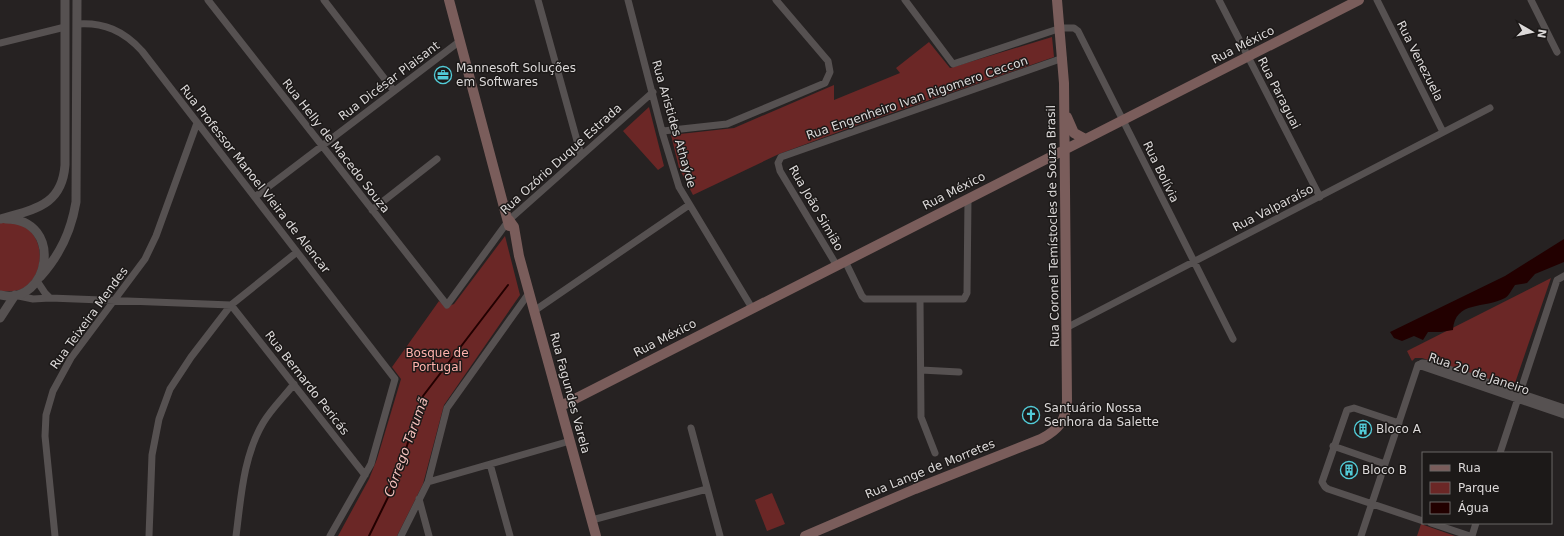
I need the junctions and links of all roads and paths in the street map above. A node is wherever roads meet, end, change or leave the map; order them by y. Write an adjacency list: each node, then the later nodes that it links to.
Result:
1 (65, 0): 16 (street)
2 (77, 0): 15 (street)
3 (208, 0): 32 (street, Rua Helly de Macedo Souza)
4 (324, 0): 23 (street)
5 (449, 0): 18 (main road, Rua Fagundes Varela)
6 (538, 0): 34 (street)
7 (628, 0): 24 (street, Rua Aristides Athaýde)
8 (776, 0): 29 (street)
9 (905, 0): 17 (street)
10 (1057, 0): 17 (main road, Rua Coronel Temístocles de Souza Brasil)
11 (1219, 0): 21 (street, Rua Paraguai)
12 (1359, 0): 21 (main road, Rua México)
13 (1377, 0): 30 (street, Rua Venezuela)
14 (1531, 0): 20 (street)
15 (77, 24): 16 (street); 28 (street, Rua Professor Manoel Vieira de Alencar); 48 (street)
16 (65, 26): 19 (street); 42 (street)
17 (1061, 28): 22 (main road, Rua Coronel Temístocles de Souza Brasil); 27 (street, Rua Bolívia)
18 (460, 41): 23 (street, Rua Dicésar Plaisant); 43 (main road, Rua Fagundes Varela)
19 (0, 43)
20 (1557, 52)
21 (1248, 56): 27 (main road, Rua México); 37 (street, Rua Paraguai)
22 (1064, 58): 26 (main road, Rua Coronel Temístocles de Souza Brasil); 36 (street, Rua Engenheiro Ivan Rigomero Ceccon)
23 (394, 91): 32 (street, Rua Dicésar Plaisant)
24 (653, 92): 29 (street, Rua Aristides Athaýde); 34 (street, Rua Ozório Duque Estrada)
25 (1490, 108): 30 (street, Rua Valparaíso)
26 (1064, 112): 31 (main road); 33 (main road, Rua Coronel Temístocles de Souza Brasil)
27 (1123, 120): 31 (main road, Rua México); 45 (street, Rua Bolívia)
28 (197, 123): 38 (street, Rua Professor Manoel Vieira de Alencar); 54 (street, Rua Teixeira Mendes)
29 (663, 131): 40 (street, Rua Aristides Athaýde)
30 (1443, 132): 37 (street, Rua Valparaíso)
31 (1085, 139): 33 (main road, Rua México)
32 (322, 146): 38 (street, Rua Dicésar Plaisant); 41 (street, Rua Helly de Macedo Souza)
33 (1065, 150): 39 (main road, Rua México); 61 (main road, Rua Coronel Temístocles de Souza Brasil)
34 (581, 155): 43 (street, Rua Ozório Duque Estrada)
35 (437, 159): 41 (street)
36 (779, 160): 46 (street, Rua João Simião)
37 (1320, 196): 45 (street, Rua Valparaíso)
38 (255, 197): 44 (street, Rua Professor Manoel Vieira de Alencar)
39 (968, 199): 46 (main road, Rua México); 55 (street)
40 (689, 205): 58 (street, Rua Aristides Athaýde); 59 (street)
41 (372, 210): 57 (street, Rua Helly de Macedo Souza)
42 (0, 219): 48 (street)
43 (509, 220): 49 (main road, Rua Fagundes Varela); 57 (street, Rua Ozório Duque Estrada)
44 (297, 252): 56 (street); 79 (street, Rua Professor Manoel Vieira de Alencar)
45 (1194, 262): 61 (street, Rua Valparaíso); 62 (street, Rua Bolívia)
46 (841, 263): 55 (street, Rua João Simião); 58 (main road, Rua México)
47 (1564, 276): 66 (street)
48 (38, 279): 51 (street); 53 (street)
49 (530, 293): 59 (main road, Rua Fagundes Varela); 80 (street)
50 (0, 295): 51 (street)
51 (15, 295): 52 (street); 53 (street); 60 (street)
52 (0, 298)
53 (50, 298): 54 (street)
54 (115, 300): 56 (street); 88 (street, Rua Teixeira Mendes)
55 (920, 300): 63 (street)
56 (231, 305): 65 (street, Rua Bernardo Pericás); 89 (street)
57 (447, 305)
58 (752, 308): 67 (main road, Rua México)
59 (534, 312): 67 (main road, Rua Fagundes Varela)
60 (0, 318)
61 (1066, 328): 70 (main road, Rua Coronel Temístocles de Souza Brasil)
62 (1232, 339)
63 (921, 370): 64 (street); 76 (street)
64 (959, 372)
65 (294, 384): 79 (street, Rua Bernardo Pericás); 90 (street)
66 (1519, 396): 68 (street, Rua 20 de Janeiro); 69 (street, Rua 20 de Janeiro); 71 (street, Rua 20 de Janeiro); 75 (street)
67 (561, 406): 73 (main road, Rua Fagundes Varela)
68 (1564, 408)
69 (1564, 415)
70 (1062, 423): 97 (main road, Rua Lange de Morretes)
71 (1399, 423): 74 (street); 78 (street)
72 (692, 428): 81 (street)
73 (570, 441): 77 (street); 84 (main road, Rua Fagundes Varela)
74 (1333, 446): 78 (street); 83 (street)
75 (1500, 452)
76 (935, 453)
77 (490, 464): 80 (street); 94 (street)
78 (1385, 464): 83 (street)
79 (365, 475): 91 (street)
80 (428, 482): 82 (street)
81 (707, 489): 84 (street); 96 (street)
82 (419, 499): 92 (street); 93 (street)
83 (1372, 504): 85 (street); 98 (street)
84 (592, 520): 95 (main road, Rua Fagundes Varela)
85 (1422, 520)
86 (1434, 524): 99 (street)
87 (1476, 524): 99 (street)
88 (55, 536)
89 (149, 536)
90 (236, 536)
91 (330, 536)
92 (400, 536)
93 (430, 536)
94 (510, 536)
95 (596, 536)
96 (720, 536)
97 (805, 536)
98 (1361, 536)
99 (1471, 536)

